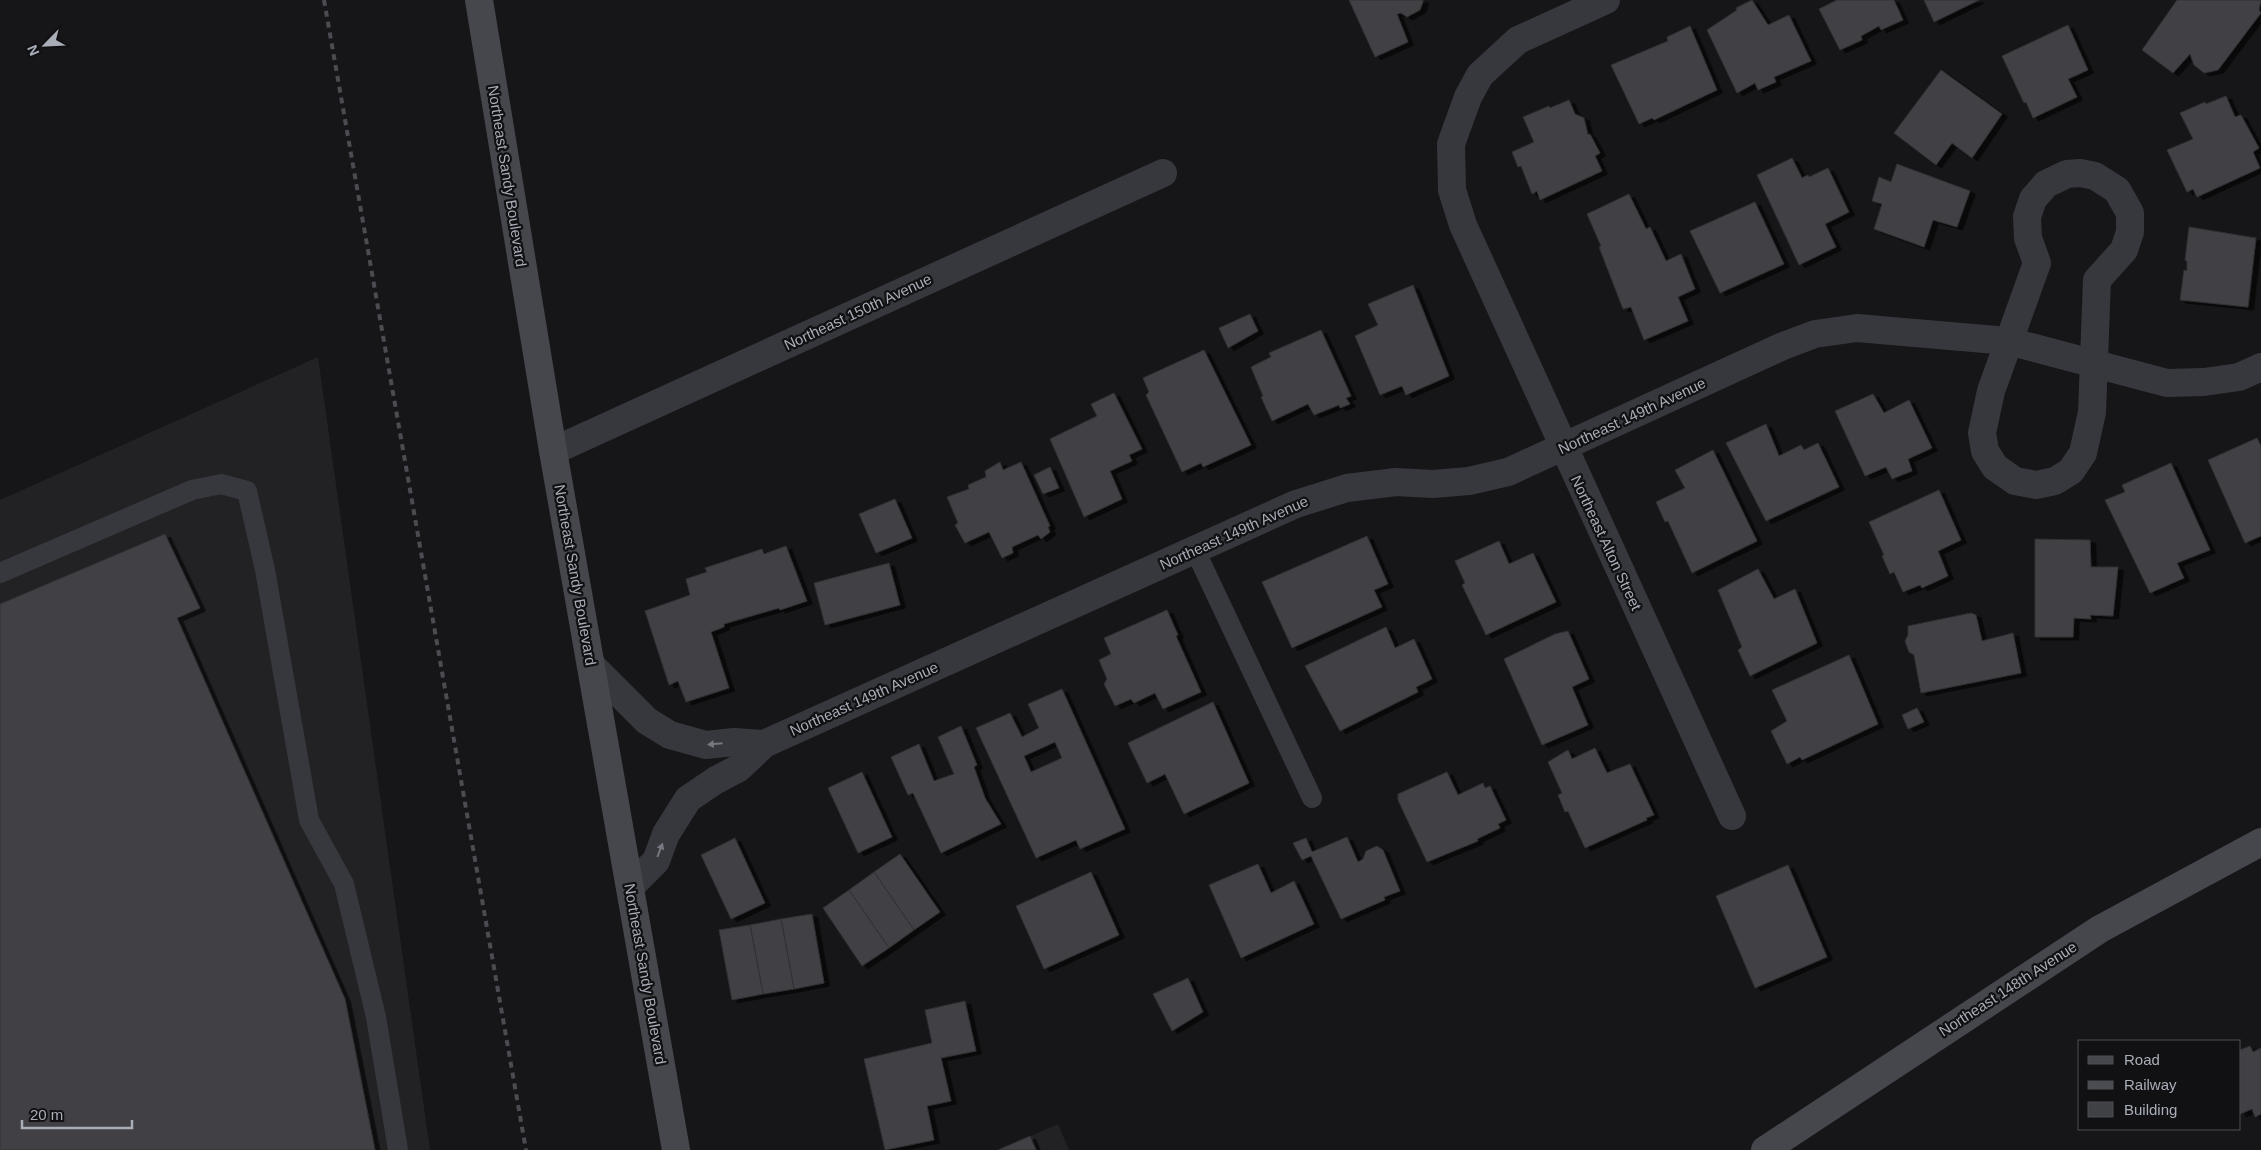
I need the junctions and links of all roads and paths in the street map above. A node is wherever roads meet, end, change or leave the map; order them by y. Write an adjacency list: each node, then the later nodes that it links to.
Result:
1 (479, 0): 8 (main road, Northeast Sandy Boulevard)
2 (1606, 0): 7 (street, Northeast Alton Street)
3 (1163, 173): 8 (street, Northeast 150th Avenue)
4 (2008, 341): 5 (street, Northeast 149th Avenue); 5 (street); 5 (street); 7 (street, Northeast 149th Avenue)
5 (2095, 364): 6 (street, Northeast 149th Avenue)
6 (2261, 367)
7 (1563, 448): 9 (street, Northeast 149th Avenue); 14 (street, Northeast Alton Street)
8 (553, 451): 11 (main road, Northeast Sandy Boulevard)
9 (1195, 550): 12 (street, Northeast 149th Avenue); 13 (lane)
10 (0, 573): 17 (lane)
11 (590, 665): 12 (street, Northeast 149th Avenue, one-way to 11); 16 (main road, Northeast Sandy Boulevard)
12 (764, 744): 16 (street, Northeast 149th Avenue, one-way to 12)
13 (1312, 798)
14 (1732, 816)
15 (2261, 842): 19 (main road, Northeast 148th Avenue)
16 (630, 887): 18 (main road, Northeast Sandy Boulevard)
17 (398, 1150)
18 (676, 1150)
19 (1765, 1150)

